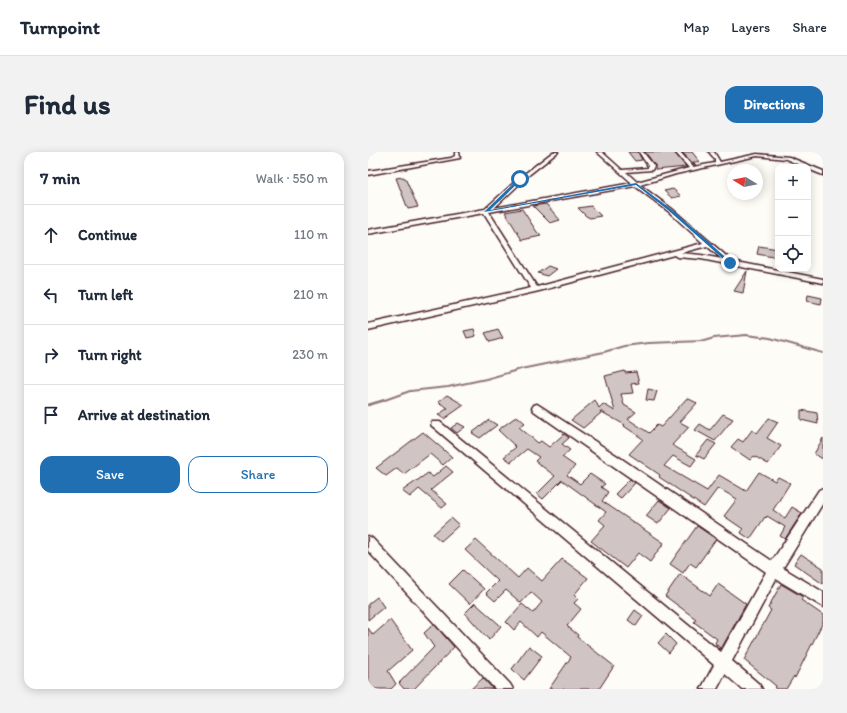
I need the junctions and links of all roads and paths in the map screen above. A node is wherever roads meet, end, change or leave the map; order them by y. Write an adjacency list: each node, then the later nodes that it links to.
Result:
1 (457, 152): 10 (street)
2 (556, 152): 13 (street)
3 (599, 152): 9 (street)
4 (641, 152): 9 (street)
5 (677, 152): 8 (street)
6 (711, 152): 7 (street)
7 (718, 164): 8 (street); 11 (street)
8 (692, 169): 12 (street)
9 (623, 171): 12 (street)
10 (368, 173)
11 (823, 173)
12 (636, 184): 13 (street); 15 (street)
13 (486, 212): 14 (street); 21 (street)
14 (368, 232)
15 (709, 243): 16 (street); 17 (street)
16 (669, 255): 17 (street); 21 (street)
17 (730, 263): 19 (street)
18 (823, 278): 19 (street)
19 (811, 279): 20 (street)
20 (823, 281)
21 (535, 289): 22 (street)
22 (368, 327)
23 (537, 408): 27 (street)
24 (436, 425): 29 (street)
25 (823, 493): 27 (street)
26 (368, 542): 30 (street)
27 (774, 570): 28 (street); 29 (street)
28 (823, 600)
29 (724, 664): 31 (street); 32 (street)
30 (505, 689)
31 (709, 689)
32 (754, 689)

